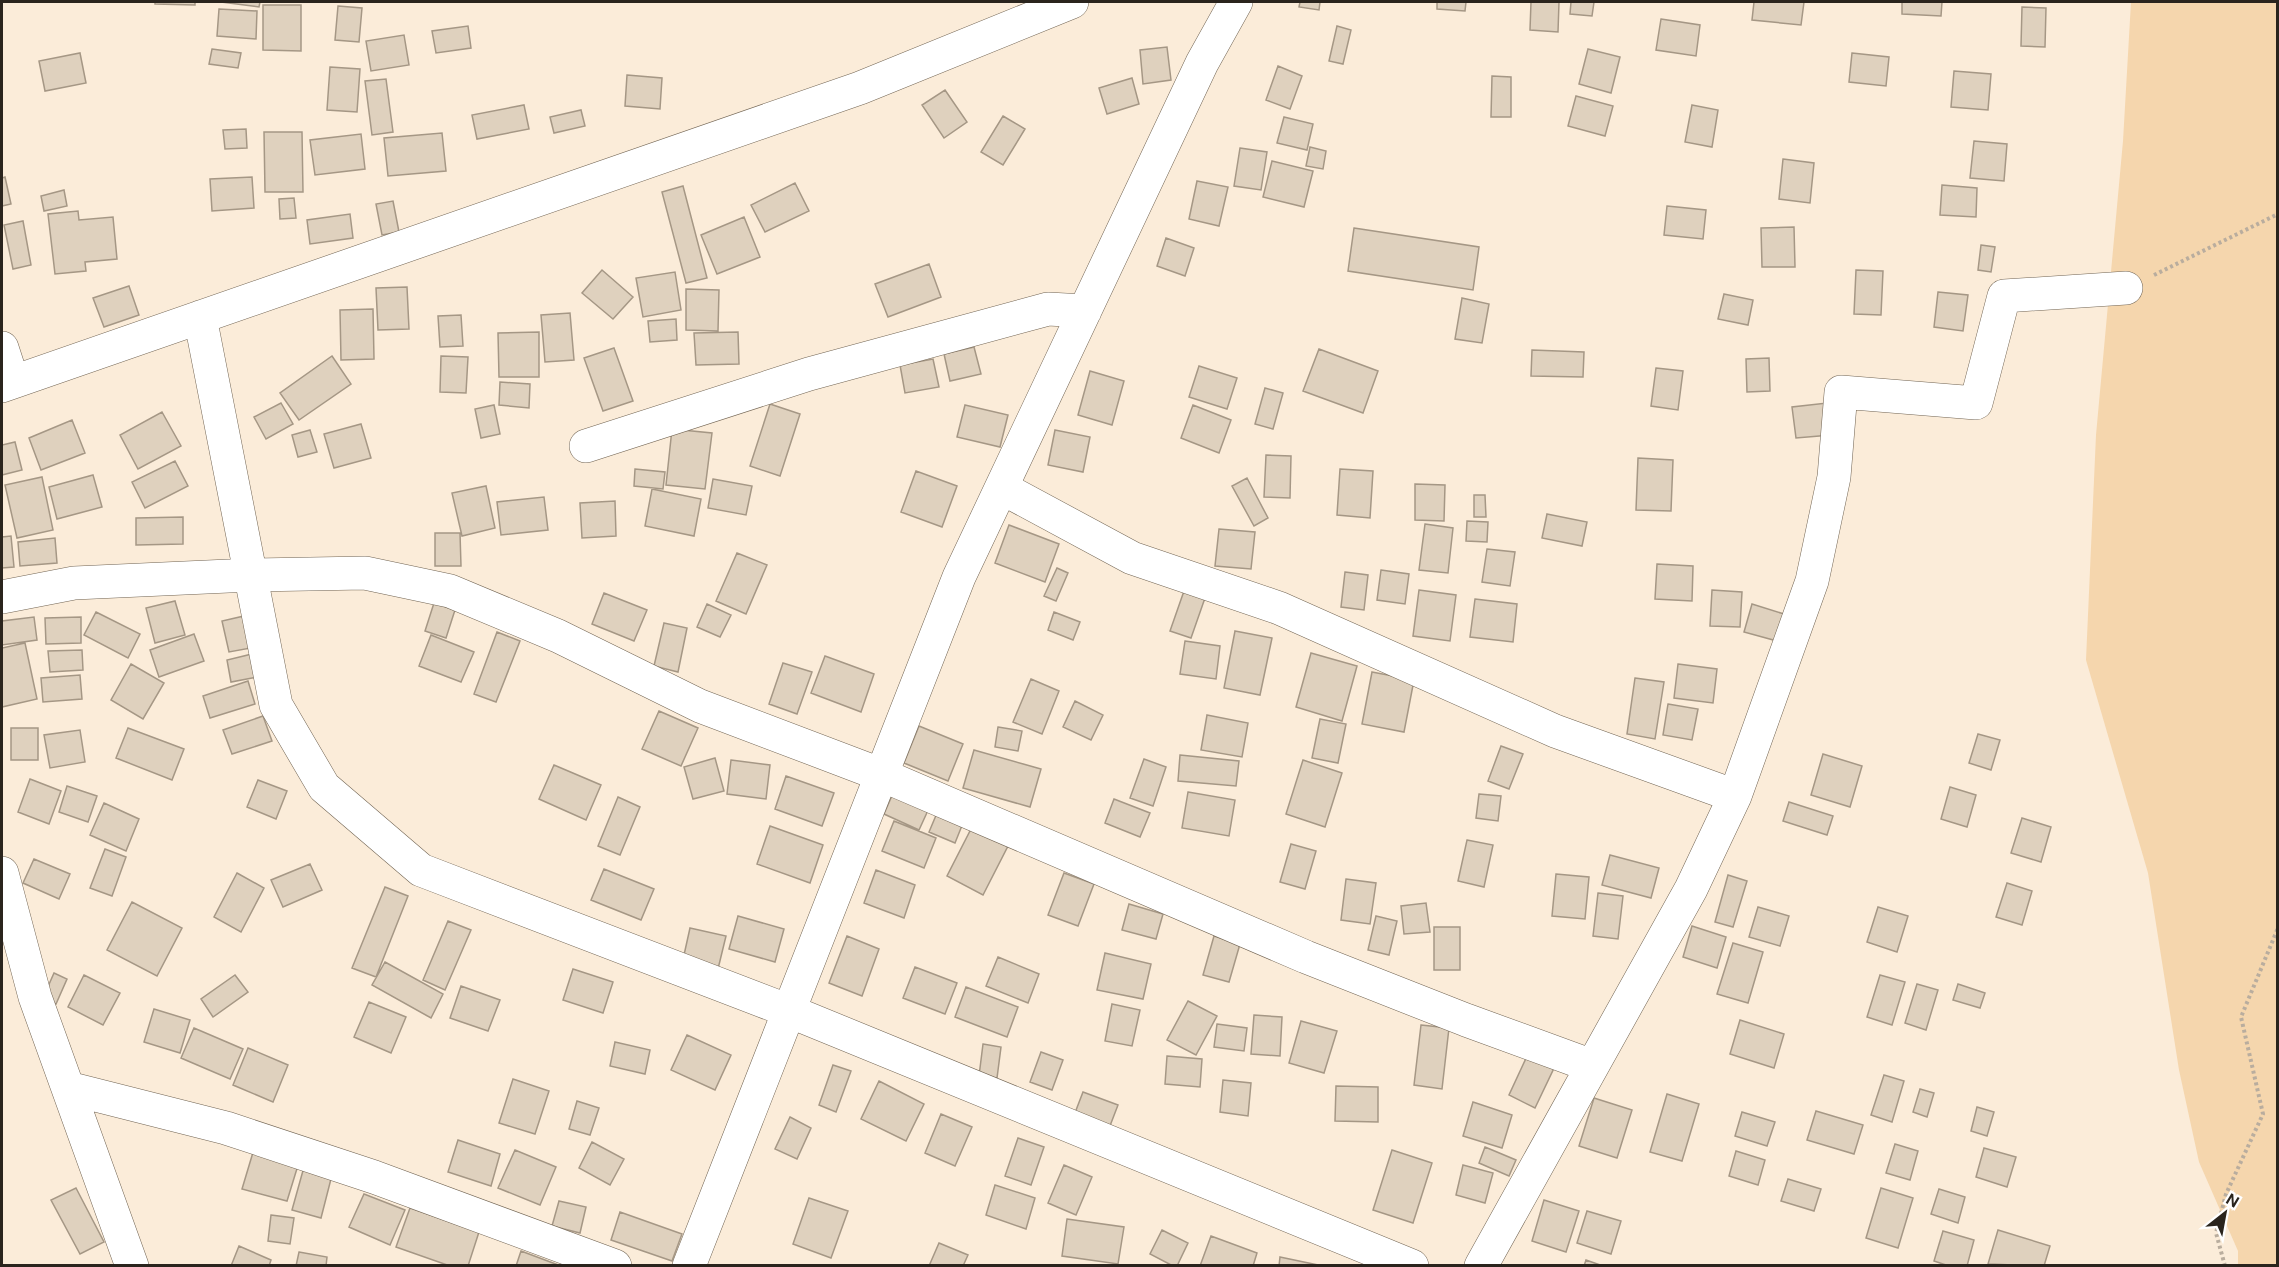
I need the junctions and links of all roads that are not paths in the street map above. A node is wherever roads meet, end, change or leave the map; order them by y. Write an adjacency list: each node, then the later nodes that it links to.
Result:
1 (1072, 2): 5 (street)
2 (1236, 2): 4 (street)
3 (2126, 288): 13 (street)
4 (1085, 311): 8 (street); 9 (street)
5 (201, 317): 7 (street); 10 (street)
6 (2, 348): 7 (street)
7 (7, 384)
8 (586, 446)
9 (1002, 488): 12 (street); 13 (street)
10 (251, 575): 11 (street); 12 (street); 15 (street)
11 (2, 597)
12 (882, 775): 15 (street); 16 (street)
13 (1735, 796): 16 (street)
14 (2, 873): 17 (street)
15 (789, 1011): 20 (street); 21 (street)
16 (1592, 1066): 22 (street)
17 (68, 1088): 18 (street); 19 (street)
18 (132, 1266)
19 (615, 1266)
20 (689, 1266)
21 (1412, 1266)
22 (1481, 1266)

